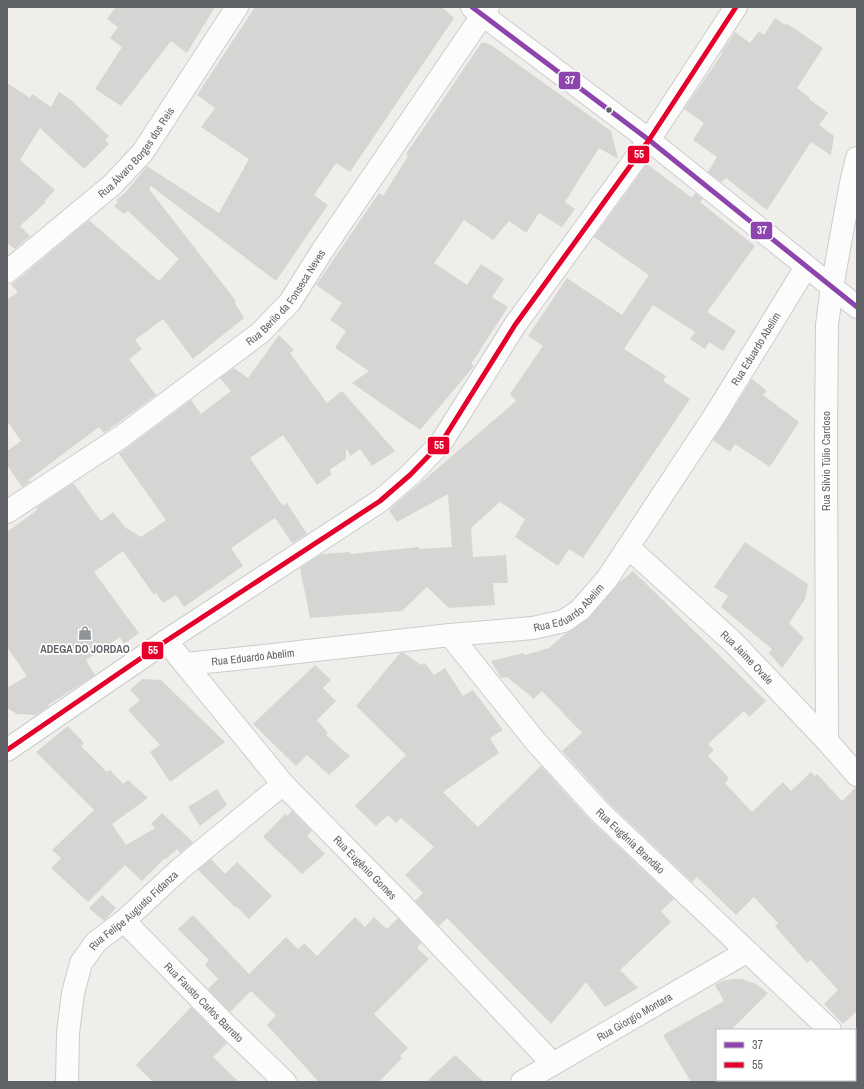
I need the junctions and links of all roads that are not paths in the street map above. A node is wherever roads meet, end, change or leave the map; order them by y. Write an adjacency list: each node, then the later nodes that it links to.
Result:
1 (237, 7): 7 (street, Rua Álvaro Borges dos Reis)
2 (736, 7): 4 (street)
3 (481, 9): 4 (street); 10 (street, Rua Berilo da Fonseca Neves)
4 (649, 140): 6 (street); 13 (street)
5 (857, 158): 8 (street, Rua Silvio Túlio Cardoso)
6 (806, 266): 8 (street); 11 (street, Rua Eduardo Abelim)
7 (7, 272)
8 (832, 287): 9 (street); 16 (street, Rua Silvio Túlio Cardoso)
9 (857, 307)
10 (7, 512)
11 (629, 548): 12 (street, Rua Eduardo Abelim); 16 (street, Rua Jaime Ovale)
12 (450, 635): 14 (street, Rua Eduardo Abelim); 20 (street, Rua Eugênia Brandão)
13 (166, 641): 14 (street); 15 (street)
14 (184, 664): 18 (street, Rua Eugênio Gomes)
15 (11, 739)
16 (827, 741): 17 (street, Rua Jaime Ovale)
17 (857, 775)
18 (283, 784): 19 (street, Rua Felipe Augusto Fidanza); 22 (street, Rua Eugênio Gomes)
19 (124, 921): 23 (street, Rua Felipe Augusto Fidanza); 24 (street, Rua Fausto Carlos Barreto)
20 (746, 952): 21 (street, Rua Eugênia Brandão); 22 (street, Rua Giorgio Montara)
21 (829, 1029)
22 (553, 1064): 25 (street, Rua Giorgio Montara)
23 (67, 1082)
24 (285, 1082)
25 (522, 1082)

